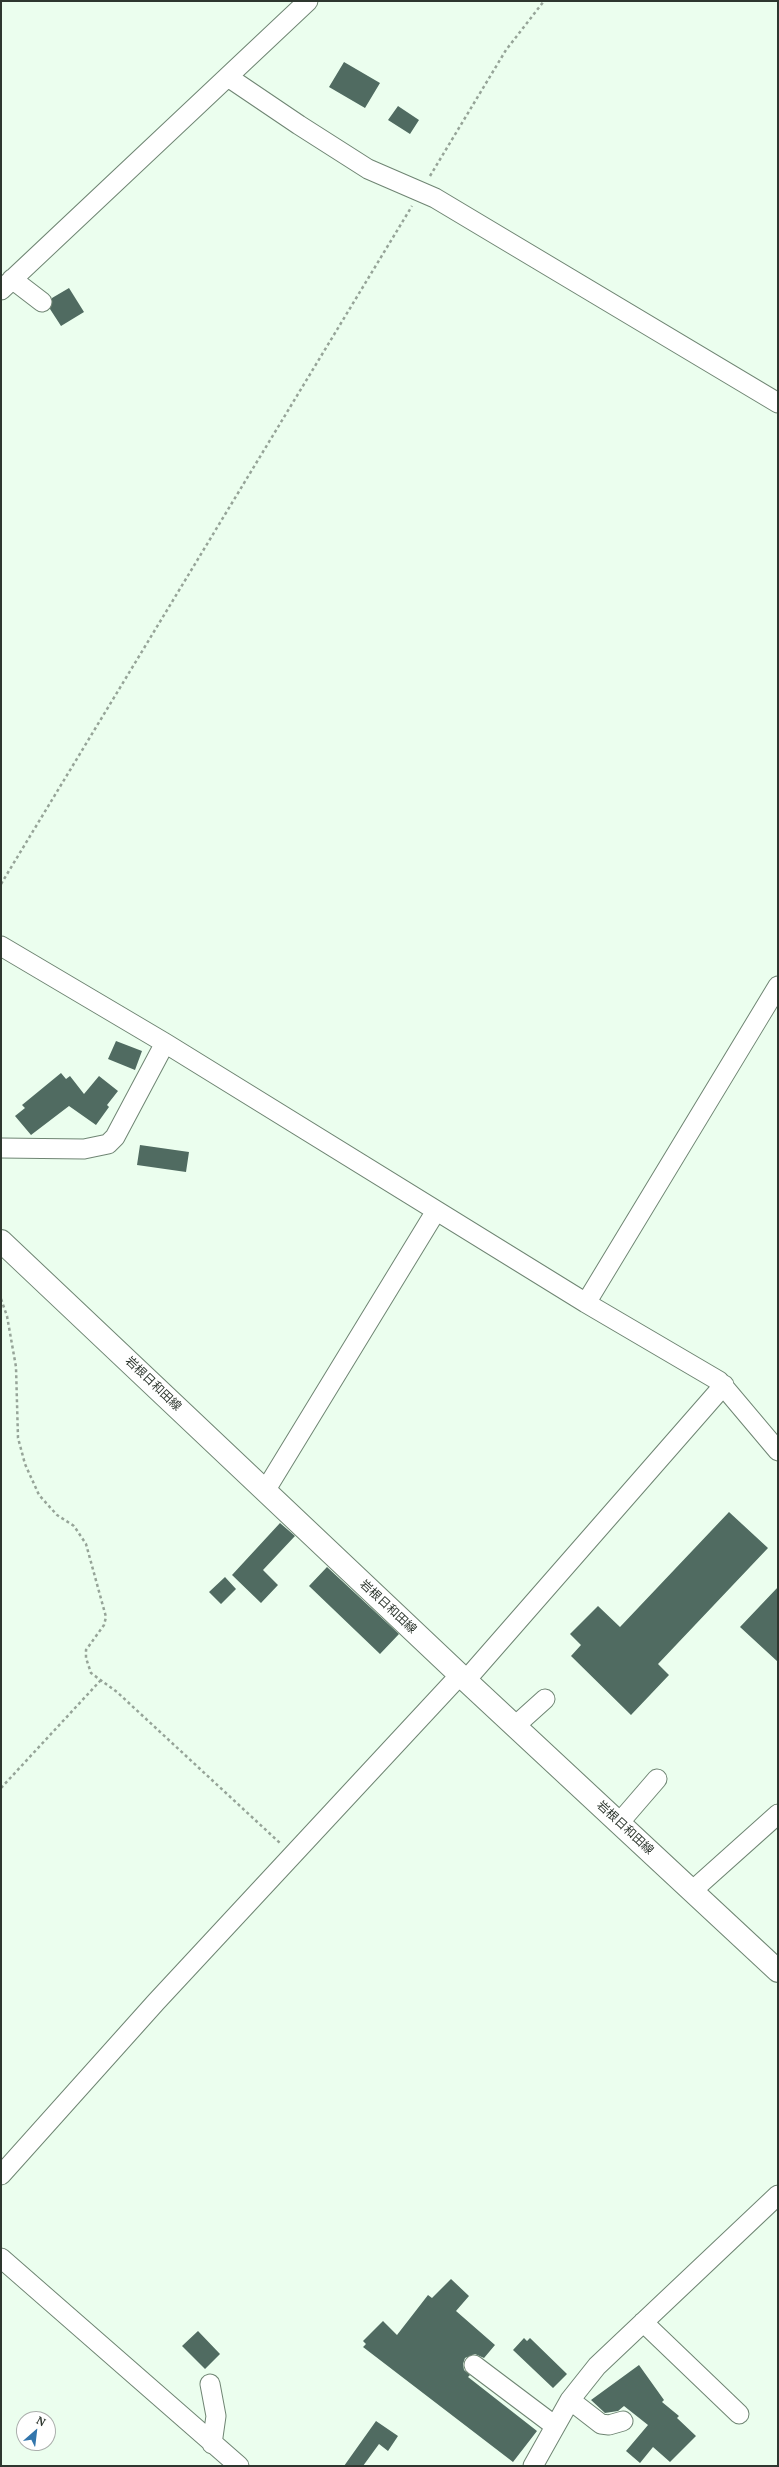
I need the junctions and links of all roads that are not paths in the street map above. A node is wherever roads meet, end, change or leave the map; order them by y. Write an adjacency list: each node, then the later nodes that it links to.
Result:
1 (308, 1): 2 (street)
2 (228, 76): 3 (street); 5 (street)
3 (6, 284): 4 (street)
4 (42, 302)
5 (778, 403)
6 (1, 946): 8 (street)
7 (778, 986): 12 (street)
8 (165, 1042): 9 (street); 10 (street)
9 (1, 1148)
10 (436, 1211): 12 (street); 15 (street)
11 (1, 1241): 15 (main road, 岩根日和田線)
12 (586, 1303): 13 (street)
13 (724, 1385): 14 (street); 16 (street)
14 (778, 1451)
15 (265, 1491): 16 (main road, 岩根日和田線)
16 (463, 1678): 18 (main road, 岩根日和田線); 24 (street)
17 (545, 1699): 18 (street)
18 (515, 1726): 21 (main road, 岩根日和田線)
19 (656, 1780): 21 (street)
20 (778, 1814): 22 (street)
21 (619, 1823): 22 (main road, 岩根日和田線)
22 (692, 1891): 23 (main road, 岩根日和田線)
23 (778, 1971)
24 (1, 2175)
25 (778, 2196): 27 (street)
26 (1, 2258): 34 (street)
27 (643, 2322): 30 (street); 31 (street)
28 (474, 2365): 33 (street)
29 (210, 2384): 34 (street)
30 (570, 2400): 32 (street); 33 (street)
31 (739, 2414)
32 (623, 2421)
33 (555, 2426): 36 (street)
34 (212, 2444): 35 (street)
35 (239, 2466)
36 (533, 2466)

